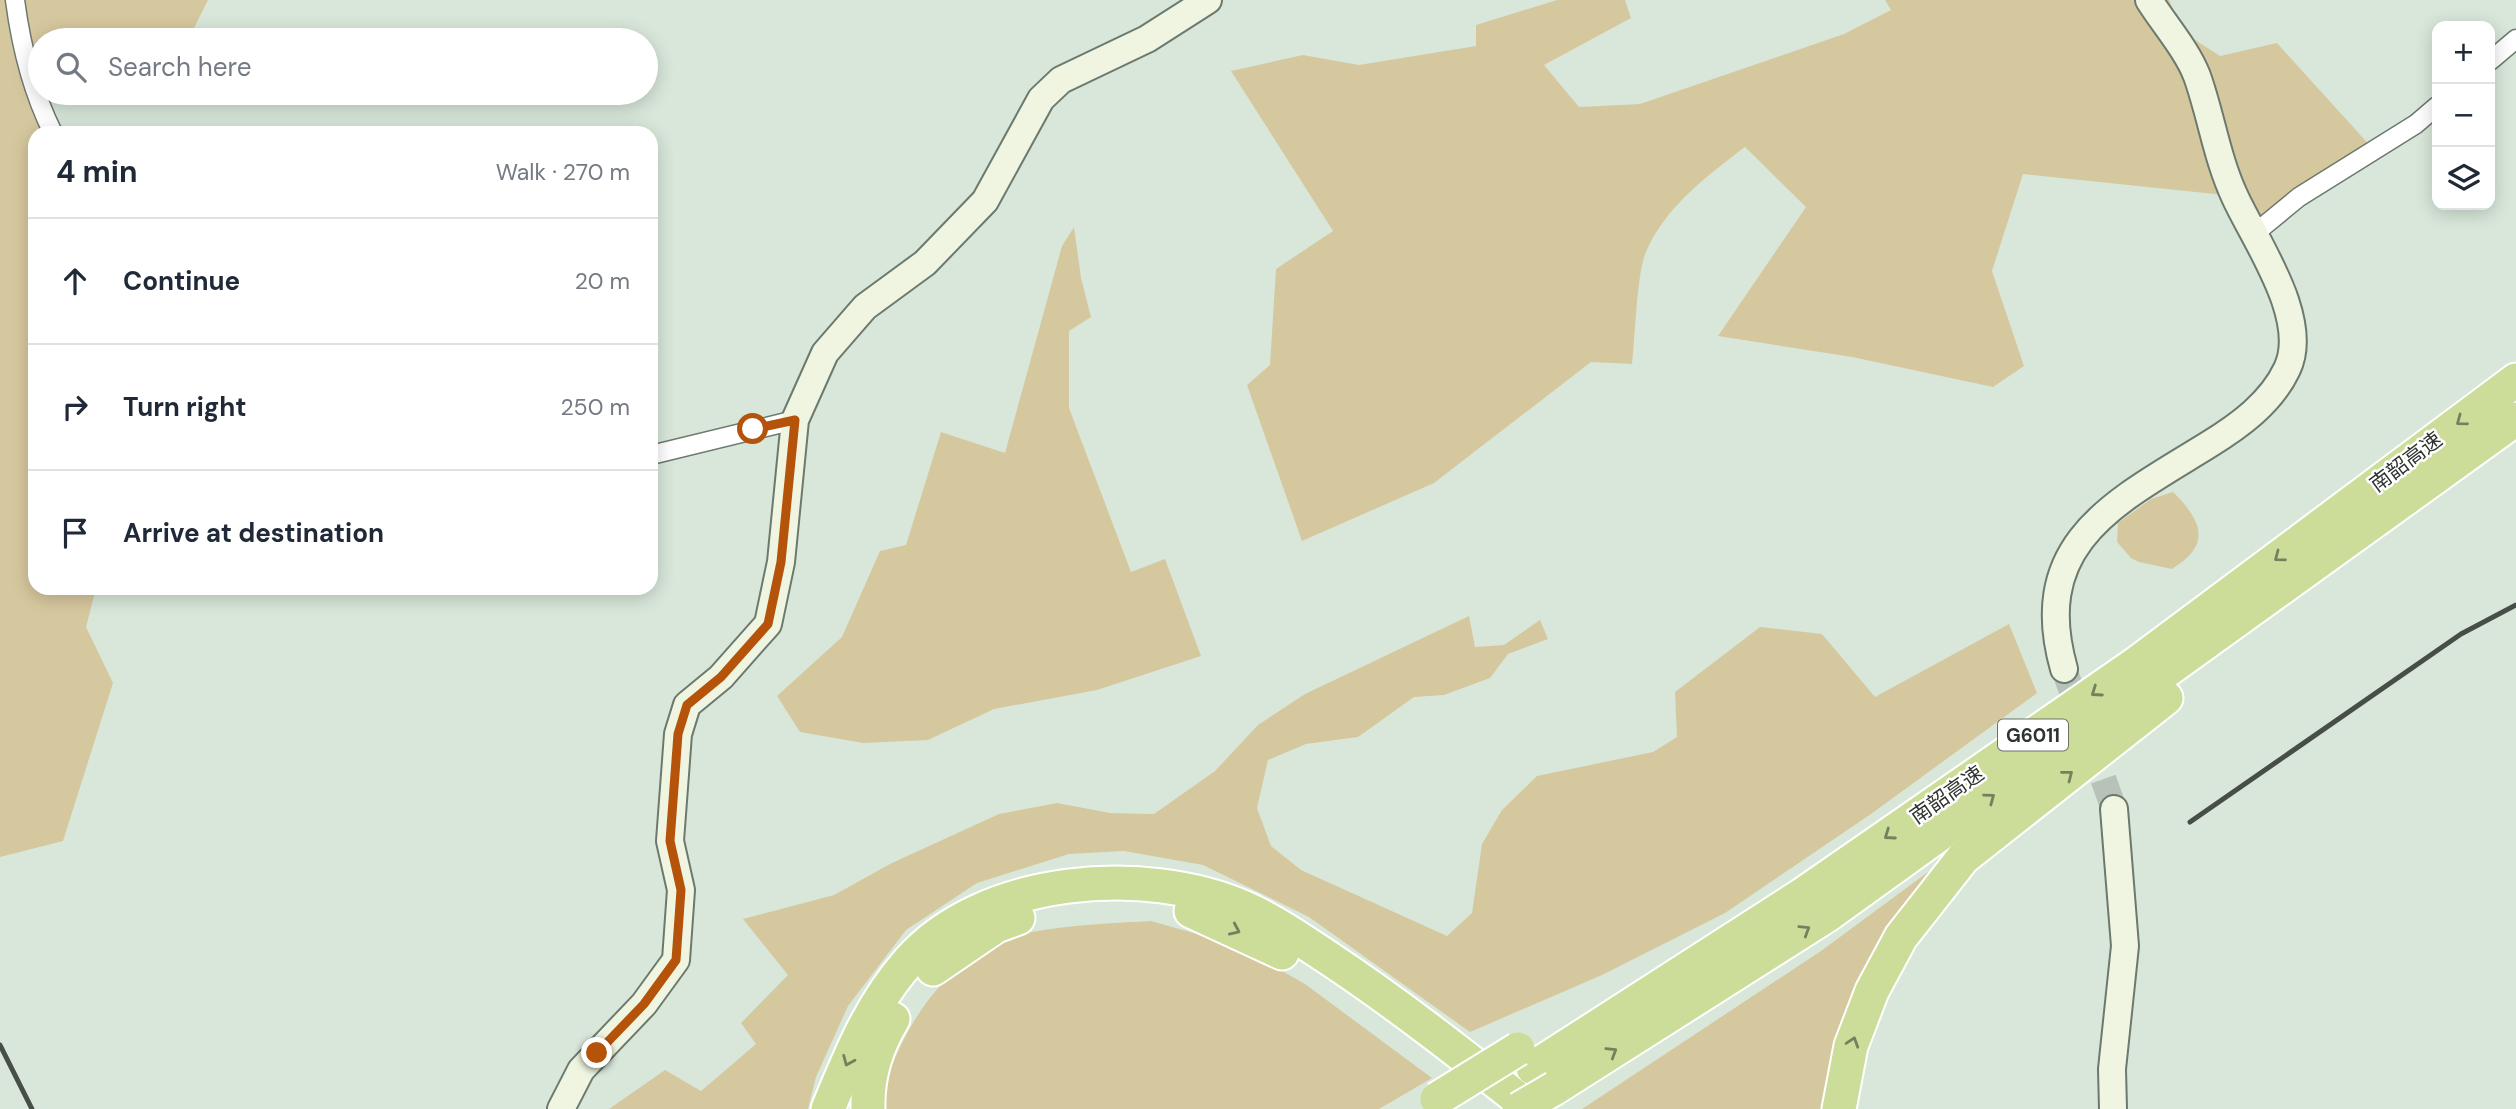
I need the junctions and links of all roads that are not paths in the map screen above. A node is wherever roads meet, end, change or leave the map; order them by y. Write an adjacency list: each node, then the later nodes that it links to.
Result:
1 (15, 0): 6 (street)
2 (1208, 0): 12 (street)
3 (2149, 0): 10 (street)
4 (2516, 39): 5 (street)
5 (2495, 57)
6 (28, 65)
7 (39, 105): 9 (street)
8 (2432, 110): 10 (street)
9 (50, 126)
10 (2254, 234): 15 (street)
11 (2516, 380): 17 (highway, 南韶高速 / G6011, one-way to 17)
12 (795, 420): 14 (street); 19 (street)
13 (2516, 420): 17 (highway, 南韶高速 / G6011, one-way to 13); 24 (highway, one-way to 13)
14 (658, 453)
15 (2064, 669)
16 (2114, 809): 25 (street)
17 (1534, 1079): 18 (highway, 南韶高速 / G6011); 20 (highway, one-way to 20); 23 (highway, 南韶高速 / G6011, bridge)
18 (1439, 1106)
19 (561, 1109)
20 (828, 1109)
21 (868, 1109): 22 (highway, one-way to 22)
22 (1502, 1109)
23 (1519, 1109)
24 (1839, 1109)
25 (2113, 1109)

